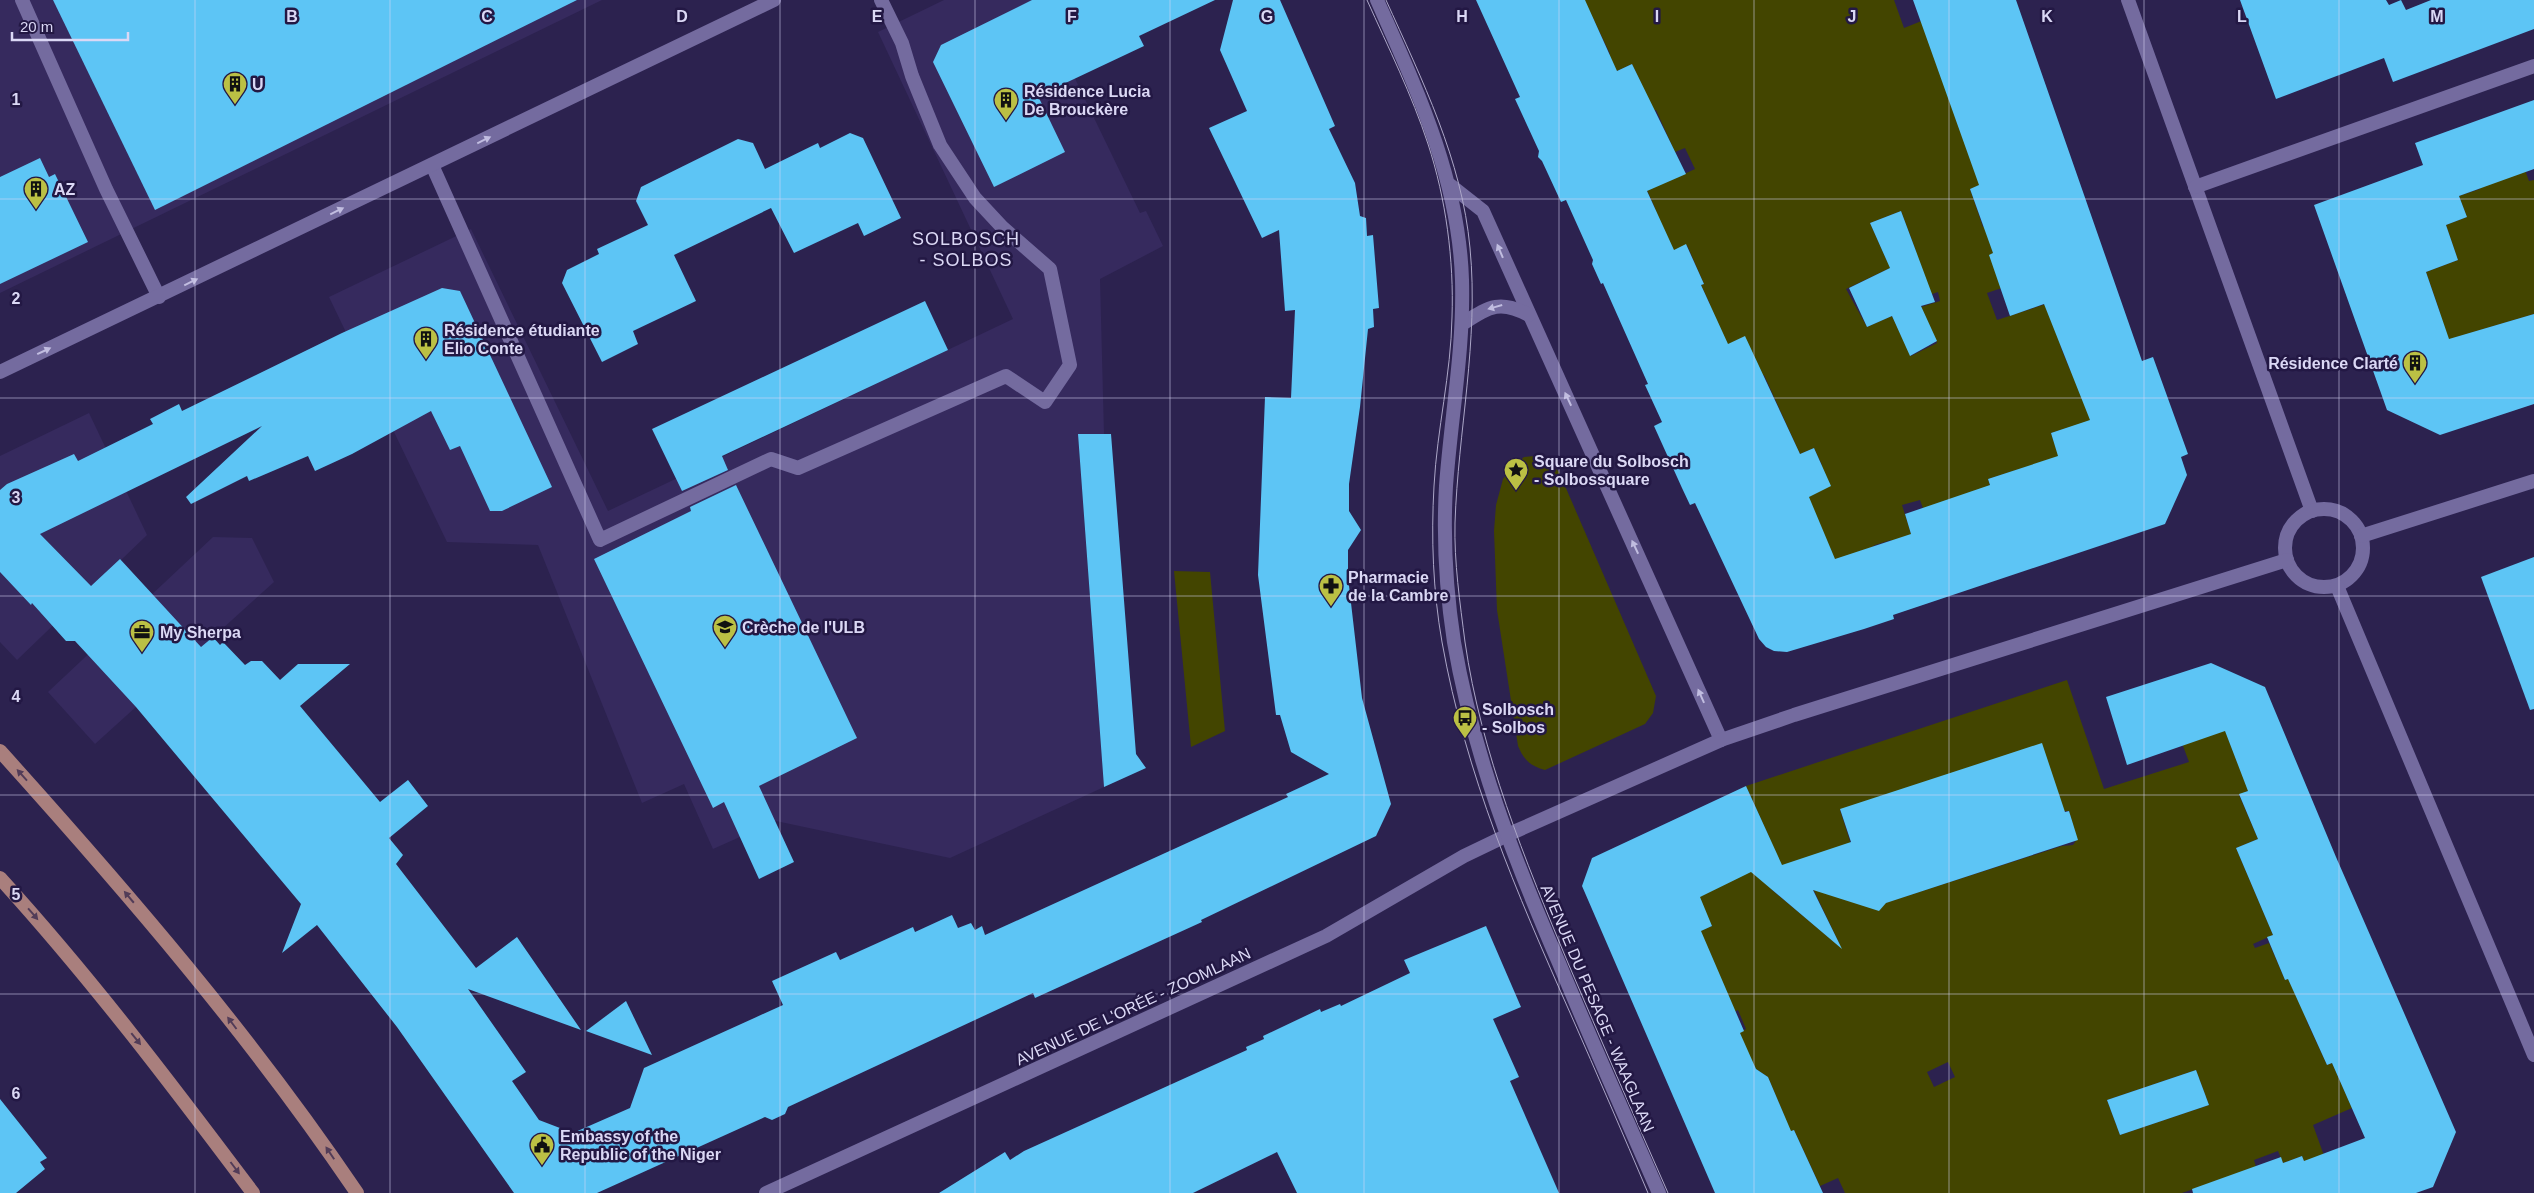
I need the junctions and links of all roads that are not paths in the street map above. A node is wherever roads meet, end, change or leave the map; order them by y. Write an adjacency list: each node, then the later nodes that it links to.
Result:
1 (22, 0): 10 (street)
2 (774, 0): 7 (street, one-way to 2)
3 (881, 0): 7 (street)
4 (1377, 0): 8 (street)
5 (2128, 0): 9 (street)
6 (2534, 66): 9 (street)
7 (432, 165): 10 (street, one-way to 7)
8 (1450, 185): 11 (street, one-way to 8); 12 (street)
9 (2195, 187): 15 (street)
10 (159, 297): 13 (street, one-way to 10)
11 (1529, 315): 12 (street, one-way to 12); 19 (street, one-way to 11)
12 (1462, 324): 21 (street)
13 (0, 372)
14 (2534, 481): 16 (street)
15 (2312, 511): 16 (street); 17 (street)
16 (2361, 536): 18 (street)
17 (2287, 560): 18 (street); 19 (street)
18 (2337, 586): 23 (street)
19 (1721, 740): 21 (street)
20 (0, 751): 25 (main road, one-way to 20)
21 (1507, 836): 26 (street, AVENUE DE L'ORÉE - ZOOMLAAN); 27 (street, AVENUE DU PESAGE - WAAGLAAN)
22 (0, 878): 24 (main road, one-way to 24)
23 (2534, 1055)
24 (253, 1193)
25 (357, 1193)
26 (766, 1193)
27 (1659, 1193)

